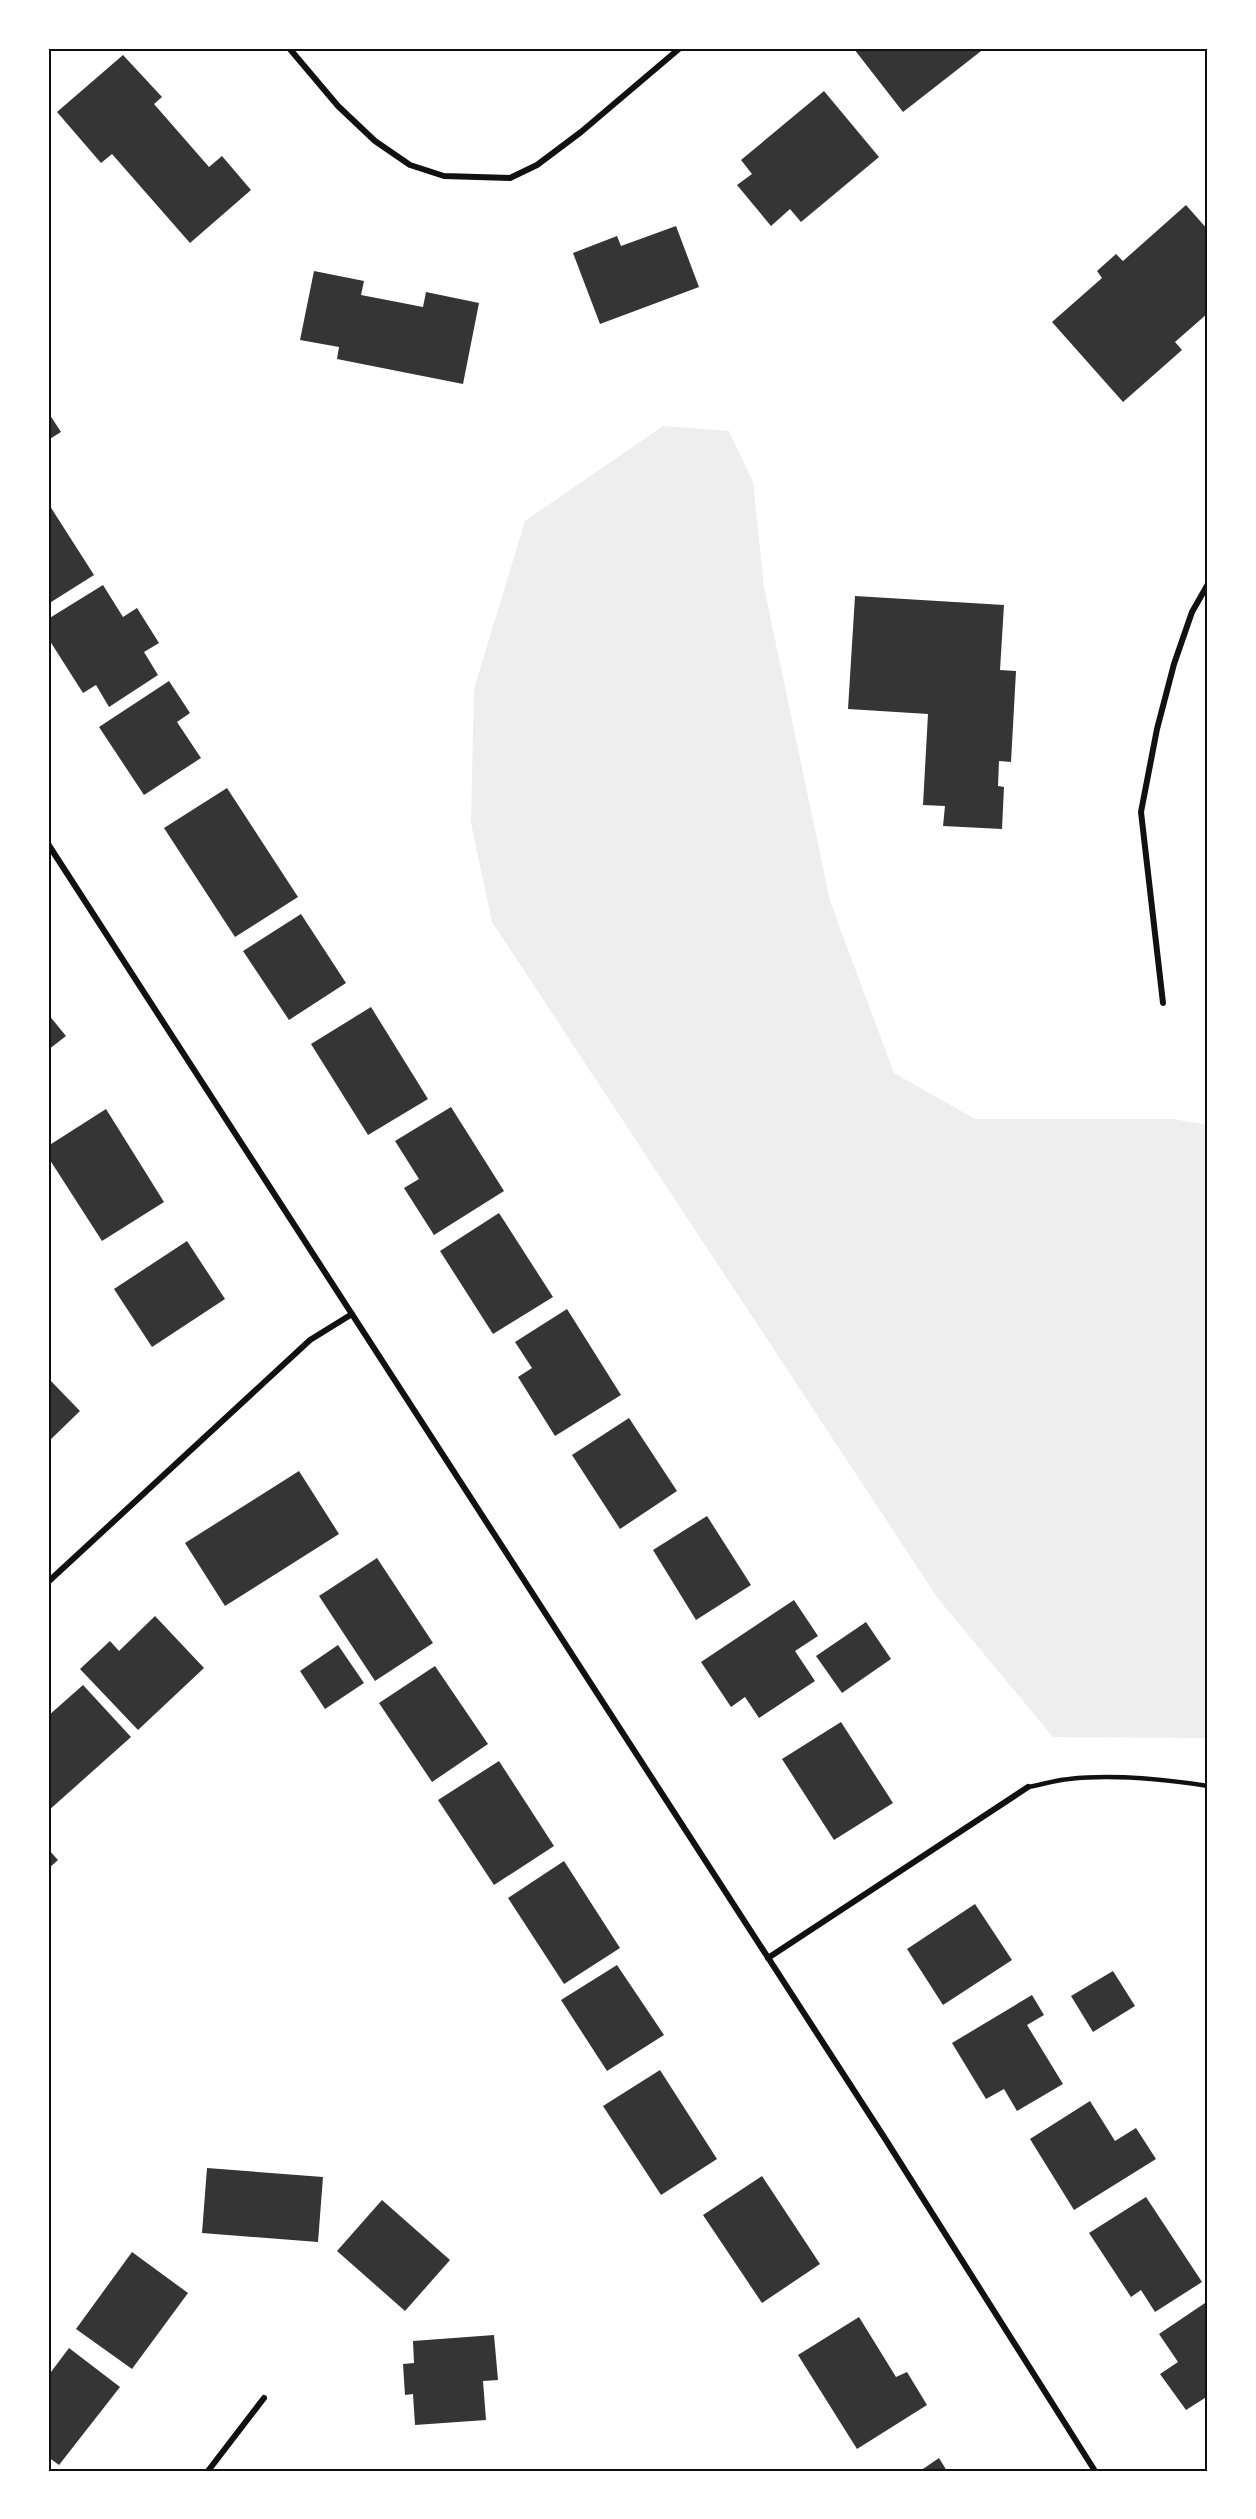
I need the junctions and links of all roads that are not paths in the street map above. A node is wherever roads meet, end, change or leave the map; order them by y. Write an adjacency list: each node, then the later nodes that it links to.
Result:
1 (289, 48): 2 (street)
2 (680, 48)
3 (1208, 584): 5 (street)
4 (48, 844): 6 (street)
5 (1163, 1003)
6 (352, 1314): 7 (street); 10 (street)
7 (48, 1582)
8 (1208, 1786): 9 (lane)
9 (1028, 1788): 10 (street)
10 (768, 1958): 13 (street)
11 (264, 2398): 12 (street)
12 (208, 2471)
13 (1095, 2471)

